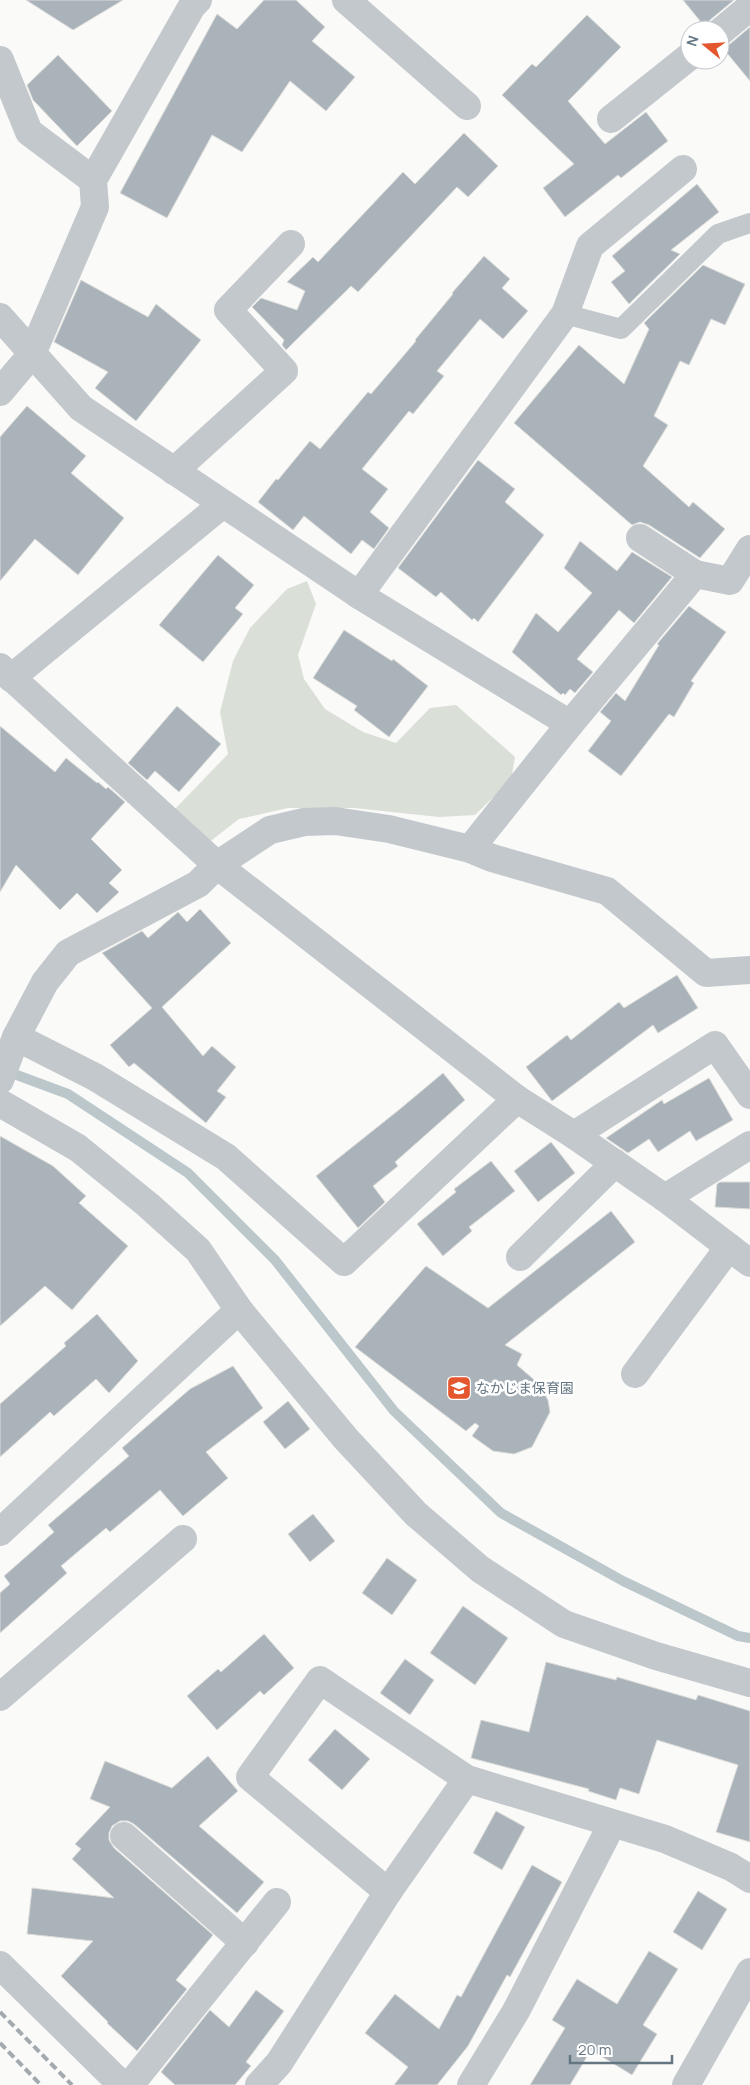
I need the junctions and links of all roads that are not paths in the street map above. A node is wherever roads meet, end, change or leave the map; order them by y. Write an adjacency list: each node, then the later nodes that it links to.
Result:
1 (198, 0): 10 (street)
2 (346, 0): 7 (street)
3 (750, 8): 4 (street)
4 (730, 24)
5 (0, 60): 10 (street)
6 (680, 64): 8 (street)
7 (467, 106)
8 (611, 119)
9 (683, 169): 13 (street)
10 (93, 180): 15 (street)
11 (750, 222): 13 (lane)
12 (291, 244): 17 (street)
13 (565, 314): 22 (street)
14 (0, 317): 15 (street)
15 (32, 354): 16 (street); 17 (street)
16 (0, 392)
17 (174, 471): 18 (street)
18 (223, 504): 22 (street); 23 (street)
19 (640, 538): 21 (street)
20 (750, 549): 21 (street)
21 (695, 574): 24 (street)
22 (359, 595): 24 (street)
23 (6, 672): 26 (street)
24 (570, 724): 25 (street)
25 (470, 849): 26 (street); 27 (street)
26 (217, 866): 28 (street); 31 (street)
27 (750, 970)
28 (16, 1037): 29 (street); 31 (street)
29 (0, 1080)
30 (750, 1095): 33 (street)
31 (517, 1099): 33 (street)
32 (0, 1103): 39 (street)
33 (574, 1135): 35 (street)
34 (750, 1145): 36 (street)
35 (615, 1163): 36 (street); 38 (street)
36 (665, 1198): 37 (street)
37 (740, 1255): 40 (street)
38 (520, 1257)
39 (239, 1310): 41 (street); 43 (street)
40 (635, 1374)
41 (0, 1532)
42 (183, 1539): 44 (street)
43 (750, 1683)
44 (0, 1697)
45 (467, 1779): 46 (street); 49 (street); 49 (street)
46 (612, 1824): 48 (street); 57 (street)
47 (124, 1836): 51 (street)
48 (750, 1879)
49 (388, 1892): 56 (street)
50 (277, 1902): 51 (street)
51 (245, 1943): 55 (street)
52 (0, 1965): 54 (street)
53 (750, 1972): 58 (street)
54 (122, 2085)
55 (130, 2085)
56 (259, 2085)
57 (471, 2085)
58 (686, 2085)

